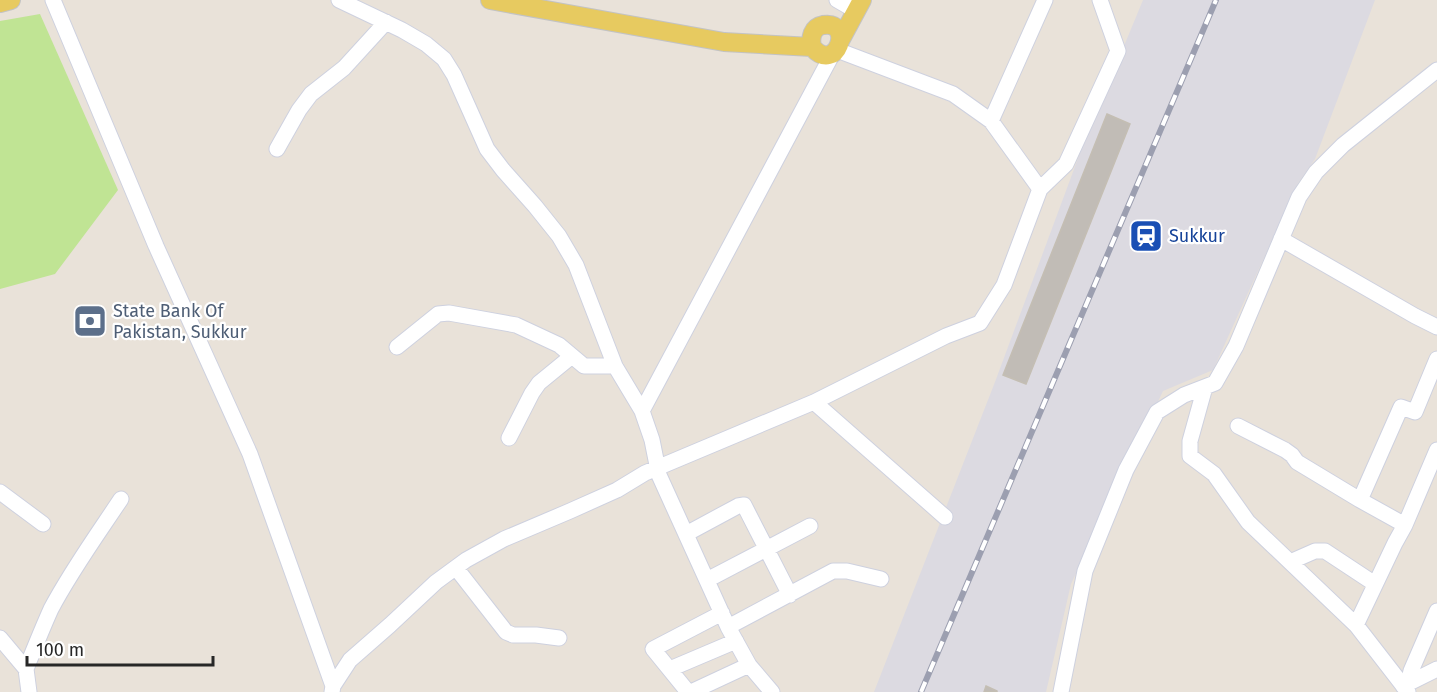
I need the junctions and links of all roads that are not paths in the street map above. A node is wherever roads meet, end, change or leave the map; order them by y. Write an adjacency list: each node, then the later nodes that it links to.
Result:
1 (11, 0): 8 (main road)
2 (53, 0): 56 (street)
3 (339, 0): 10 (street)
4 (837, 0): 9 (street)
5 (1045, 0): 14 (street)
6 (1100, 0): 16 (street)
7 (496, 1): 11 (main road)
8 (0, 3)
9 (859, 5): 12 (main road)
10 (387, 22): 15 (street); 22 (street)
11 (812, 47): 12 (main road); 12 (main road)
12 (837, 47): 14 (street); 25 (street)
13 (1437, 70): 17 (street)
14 (991, 121): 16 (street)
15 (277, 149)
16 (1040, 189): 24 (street)
17 (1281, 239): 18 (street); 23 (street)
18 (1437, 327)
19 (397, 347): 20 (street)
20 (572, 356): 22 (street); 27 (street)
21 (1437, 359): 32 (street)
22 (615, 366): 25 (street)
23 (1205, 387): 39 (street); 60 (street)
24 (814, 402): 29 (street); 33 (street)
25 (642, 411): 29 (street)
26 (1239, 426): 32 (street)
27 (509, 438)
28 (1437, 450): 35 (street)
29 (658, 468): 37 (street); 40 (street)
30 (0, 492): 34 (street)
31 (121, 499): 52 (street)
32 (1360, 500): 35 (street)
33 (945, 516)
34 (43, 524)
35 (1405, 525): 43 (street)
36 (810, 526): 38 (street)
37 (686, 534): 38 (street); 42 (street)
38 (767, 549): 42 (street); 44 (street)
39 (1290, 562): 43 (street); 47 (street)
40 (456, 568): 49 (street); 56 (street)
41 (881, 579): 44 (street)
42 (707, 580): 46 (street)
43 (1375, 584): 47 (street)
44 (790, 595): 46 (street)
45 (1437, 611): 55 (street)
46 (725, 620): 50 (street); 53 (street)
47 (1356, 625): 55 (street)
48 (0, 638): 52 (street)
49 (559, 639)
50 (736, 641): 51 (street); 53 (street)
51 (749, 665): 58 (street); 59 (street)
52 (26, 669): 57 (street)
53 (670, 669): 58 (street)
54 (1437, 669): 55 (street)
55 (1406, 687)
56 (333, 689)
57 (29, 692)
58 (690, 692)
59 (772, 692)
60 (1062, 692)

